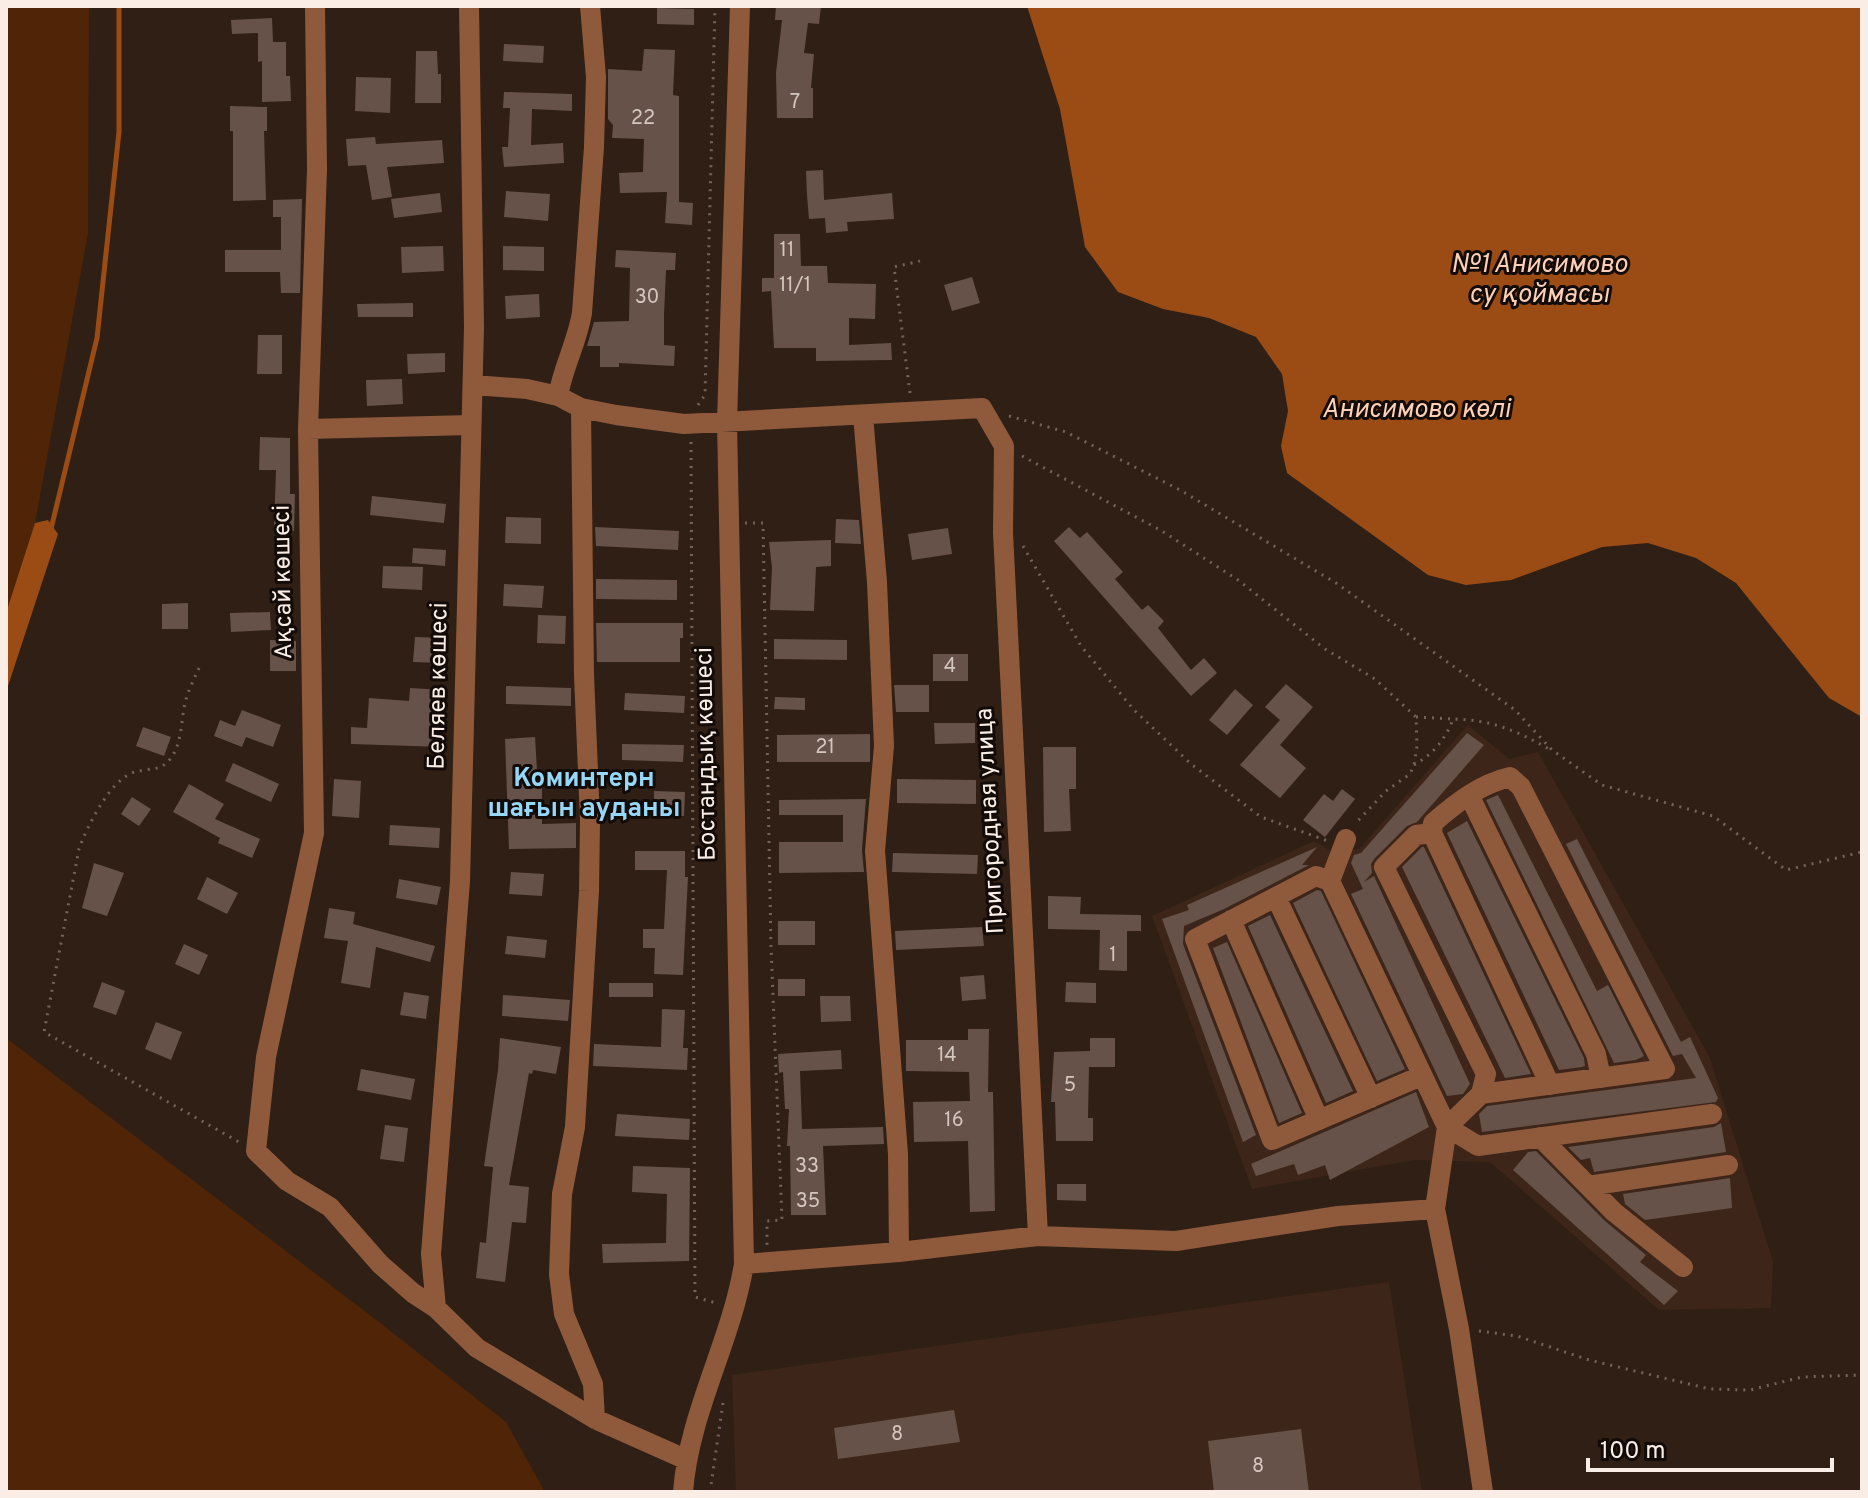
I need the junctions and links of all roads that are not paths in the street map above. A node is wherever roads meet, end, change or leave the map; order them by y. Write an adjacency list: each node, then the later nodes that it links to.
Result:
1 (315, 6): 11 (street, Ақсай көшесі)
2 (469, 6): 5 (street, Беляев көшесі)
3 (590, 6): 6 (street)
4 (740, 6): 9 (street, Бостандық көшесі)
5 (473, 385): 6 (street); 10 (street, Беляев көшесі)
6 (558, 396): 7 (street)
7 (581, 408): 9 (street); 35 (street)
8 (863, 415): 9 (street); 30 (street, Пригородная улица); 31 (street)
9 (727, 422): 32 (street, Бостандық көшесі)
10 (471, 425): 11 (street); 34 (street, Беляев көшесі)
11 (308, 429): 34 (street, Ақсай көшесі)
12 (1469, 795): 13 (street); 19 (street); 19 (street)
13 (1432, 833): 20 (street); 21 (street)
14 (1346, 839): 15 (street)
15 (1330, 881): 16 (street); 18 (street)
16 (1276, 897): 17 (street); 22 (street)
17 (1231, 920): 24 (street); 24 (street)
18 (1421, 1076): 22 (street); 25 (street)
19 (1601, 1078): 20 (street)
20 (1550, 1085): 21 (street)
21 (1481, 1094): 25 (street)
22 (1371, 1098): 24 (street)
23 (1712, 1114): 26 (street)
24 (1319, 1120)
25 (1447, 1127): 26 (street); 29 (street)
26 (1540, 1137): 28 (street)
27 (1728, 1165): 28 (street)
28 (1588, 1186): 33 (street)
29 (1435, 1209): 30 (street); 38 (street)
30 (1038, 1236): 31 (street)
31 (899, 1252): 32 (street)
32 (744, 1264): 36 (street, Бостандық көшесі)
33 (1683, 1267)
34 (436, 1308): 35 (street)
35 (595, 1419): 36 (street)
36 (685, 1459): 37 (street, Бостандық көшесі)
37 (683, 1492)
38 (1483, 1492)

